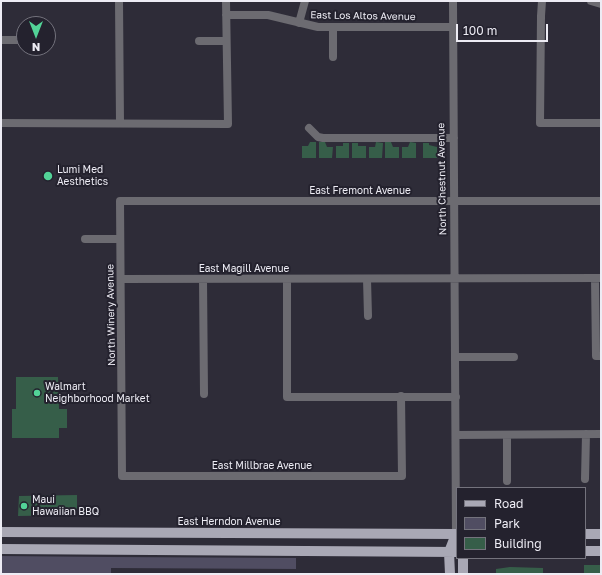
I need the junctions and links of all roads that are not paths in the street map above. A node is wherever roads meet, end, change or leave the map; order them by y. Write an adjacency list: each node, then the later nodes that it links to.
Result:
1 (119, 1): 18 (street)
2 (226, 1): 8 (street)
3 (305, 1): 9 (street)
4 (453, 1): 10 (street, North Chestnut Avenue)
5 (542, 1): 19 (street)
6 (591, 1): 7 (street)
7 (601, 4)
8 (226, 16): 9 (street, East Los Altos Avenue); 15 (street)
9 (299, 23): 11 (street, East Los Altos Avenue)
10 (453, 27): 11 (street, East Los Altos Avenue); 21 (street, North Chestnut Avenue)
11 (333, 28): 16 (street)
12 (1, 40): 13 (street)
13 (16, 40)
14 (199, 41): 15 (street)
15 (226, 41): 18 (street)
16 (333, 57)
17 (1, 123): 18 (street)
18 (120, 123)
19 (601, 123)
20 (308, 128): 21 (street)
21 (454, 138): 23 (street, North Chestnut Avenue)
22 (120, 201): 23 (street, East Fremont Avenue); 26 (street, North Winery Avenue)
23 (454, 201): 24 (street, East Fremont Avenue); 32 (street, North Chestnut Avenue)
24 (601, 201)
25 (85, 239): 26 (street)
26 (120, 239): 28 (street, North Winery Avenue)
27 (598, 278): 32 (street, East Magill Avenue); 34 (street)
28 (121, 279): 29 (street, East Magill Avenue); 44 (street, North Winery Avenue)
29 (203, 279): 30 (street, East Magill Avenue); 37 (street)
30 (287, 279): 31 (street, East Magill Avenue); 38 (street)
31 (367, 279): 32 (street, East Magill Avenue); 33 (street)
32 (455, 279): 35 (street, North Chestnut Avenue)
33 (368, 316)
34 (598, 356)
35 (456, 357): 36 (street); 39 (street, North Chestnut Avenue)
36 (514, 357)
37 (204, 394)
38 (402, 396): 39 (street); 44 (street, East Millbrae Avenue)
39 (456, 397): 42 (street, North Chestnut Avenue)
40 (586, 434): 41 (street); 43 (street); 45 (street)
41 (601, 434)
42 (456, 435): 43 (street); 47 (street, North Chestnut Avenue)
43 (507, 435): 46 (street)
44 (122, 476)
45 (585, 479)
46 (507, 481)
47 (457, 487)
48 (1, 532): 51 (main road, East Herndon Avenue)
49 (586, 534): 50 (main road)
50 (601, 534)
51 (456, 535)
52 (456, 539): 56 (main road, North Chestnut Avenue)
53 (1, 549): 56 (main road)
54 (586, 551): 55 (main road)
55 (601, 551)
56 (453, 552): 58 (main road, North Chestnut Avenue)
57 (463, 559): 59 (main road)
58 (450, 574)
59 (463, 574)

